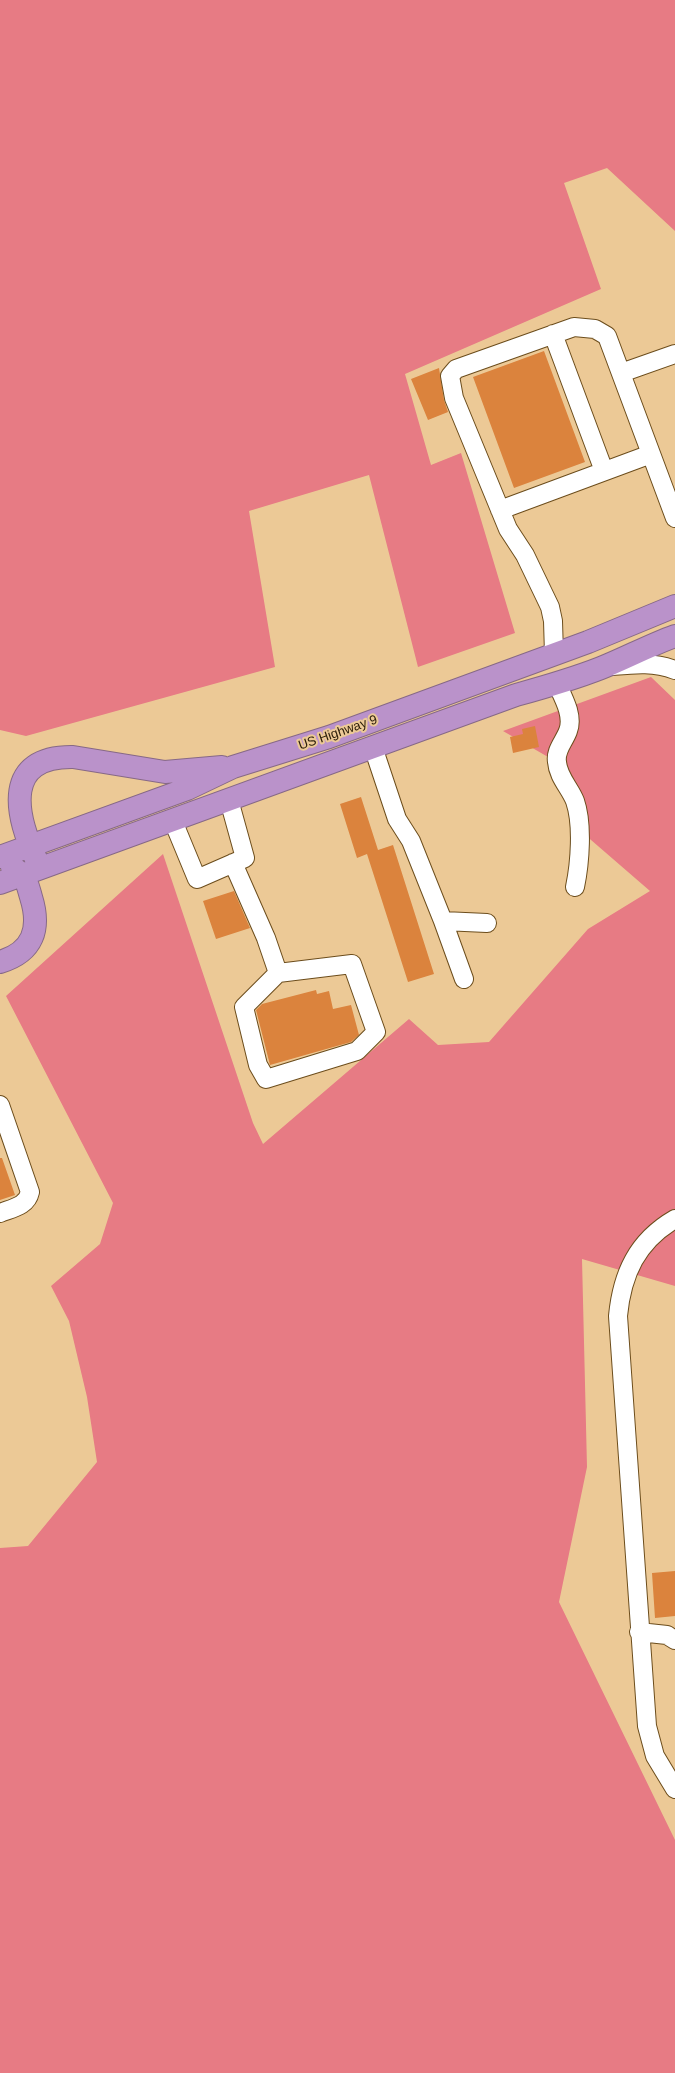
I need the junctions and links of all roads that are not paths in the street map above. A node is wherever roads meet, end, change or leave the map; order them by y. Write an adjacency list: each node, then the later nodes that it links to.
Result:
1 (553, 334): 3 (street); 5 (street); 6 (street)
2 (675, 354): 3 (street)
3 (620, 373): 4 (street)
4 (651, 454): 5 (street); 7 (street)
5 (604, 471): 6 (street)
6 (500, 510): 10 (street)
7 (675, 518)
8 (675, 606): 10 (highway, US Highway 9)
9 (675, 636): 11 (highway, US Highway 9)
10 (554, 654): 15 (highway, US Highway 9)
11 (603, 667): 12 (street); 13 (highway, US Highway 9)
12 (675, 670)
13 (557, 684): 14 (highway, US Highway 9); 24 (street)
14 (373, 747): 16 (highway, US Highway 9); 25 (street)
15 (233, 767): 18 (highway, US Highway 9); 18 (highway)
16 (229, 800): 17 (highway, US Highway 9); 21 (street)
17 (173, 821): 21 (street); 22 (highway, US Highway 9)
18 (30, 846): 19 (highway, US Highway 9); 22 (highway)
19 (0, 857)
20 (0, 862): 22 (highway)
21 (233, 863): 28 (street)
22 (32, 872): 23 (highway, US Highway 9); 27 (highway)
23 (0, 883)
24 (575, 887)
25 (443, 921): 26 (street); 29 (street)
26 (487, 923)
27 (0, 962)
28 (278, 974): 28 (street)
29 (464, 979)
30 (0, 1105): 31 (street)
31 (0, 1213)
32 (675, 1219): 33 (street)
33 (639, 1632): 34 (street); 35 (street)
34 (675, 1640)
35 (675, 1789)

